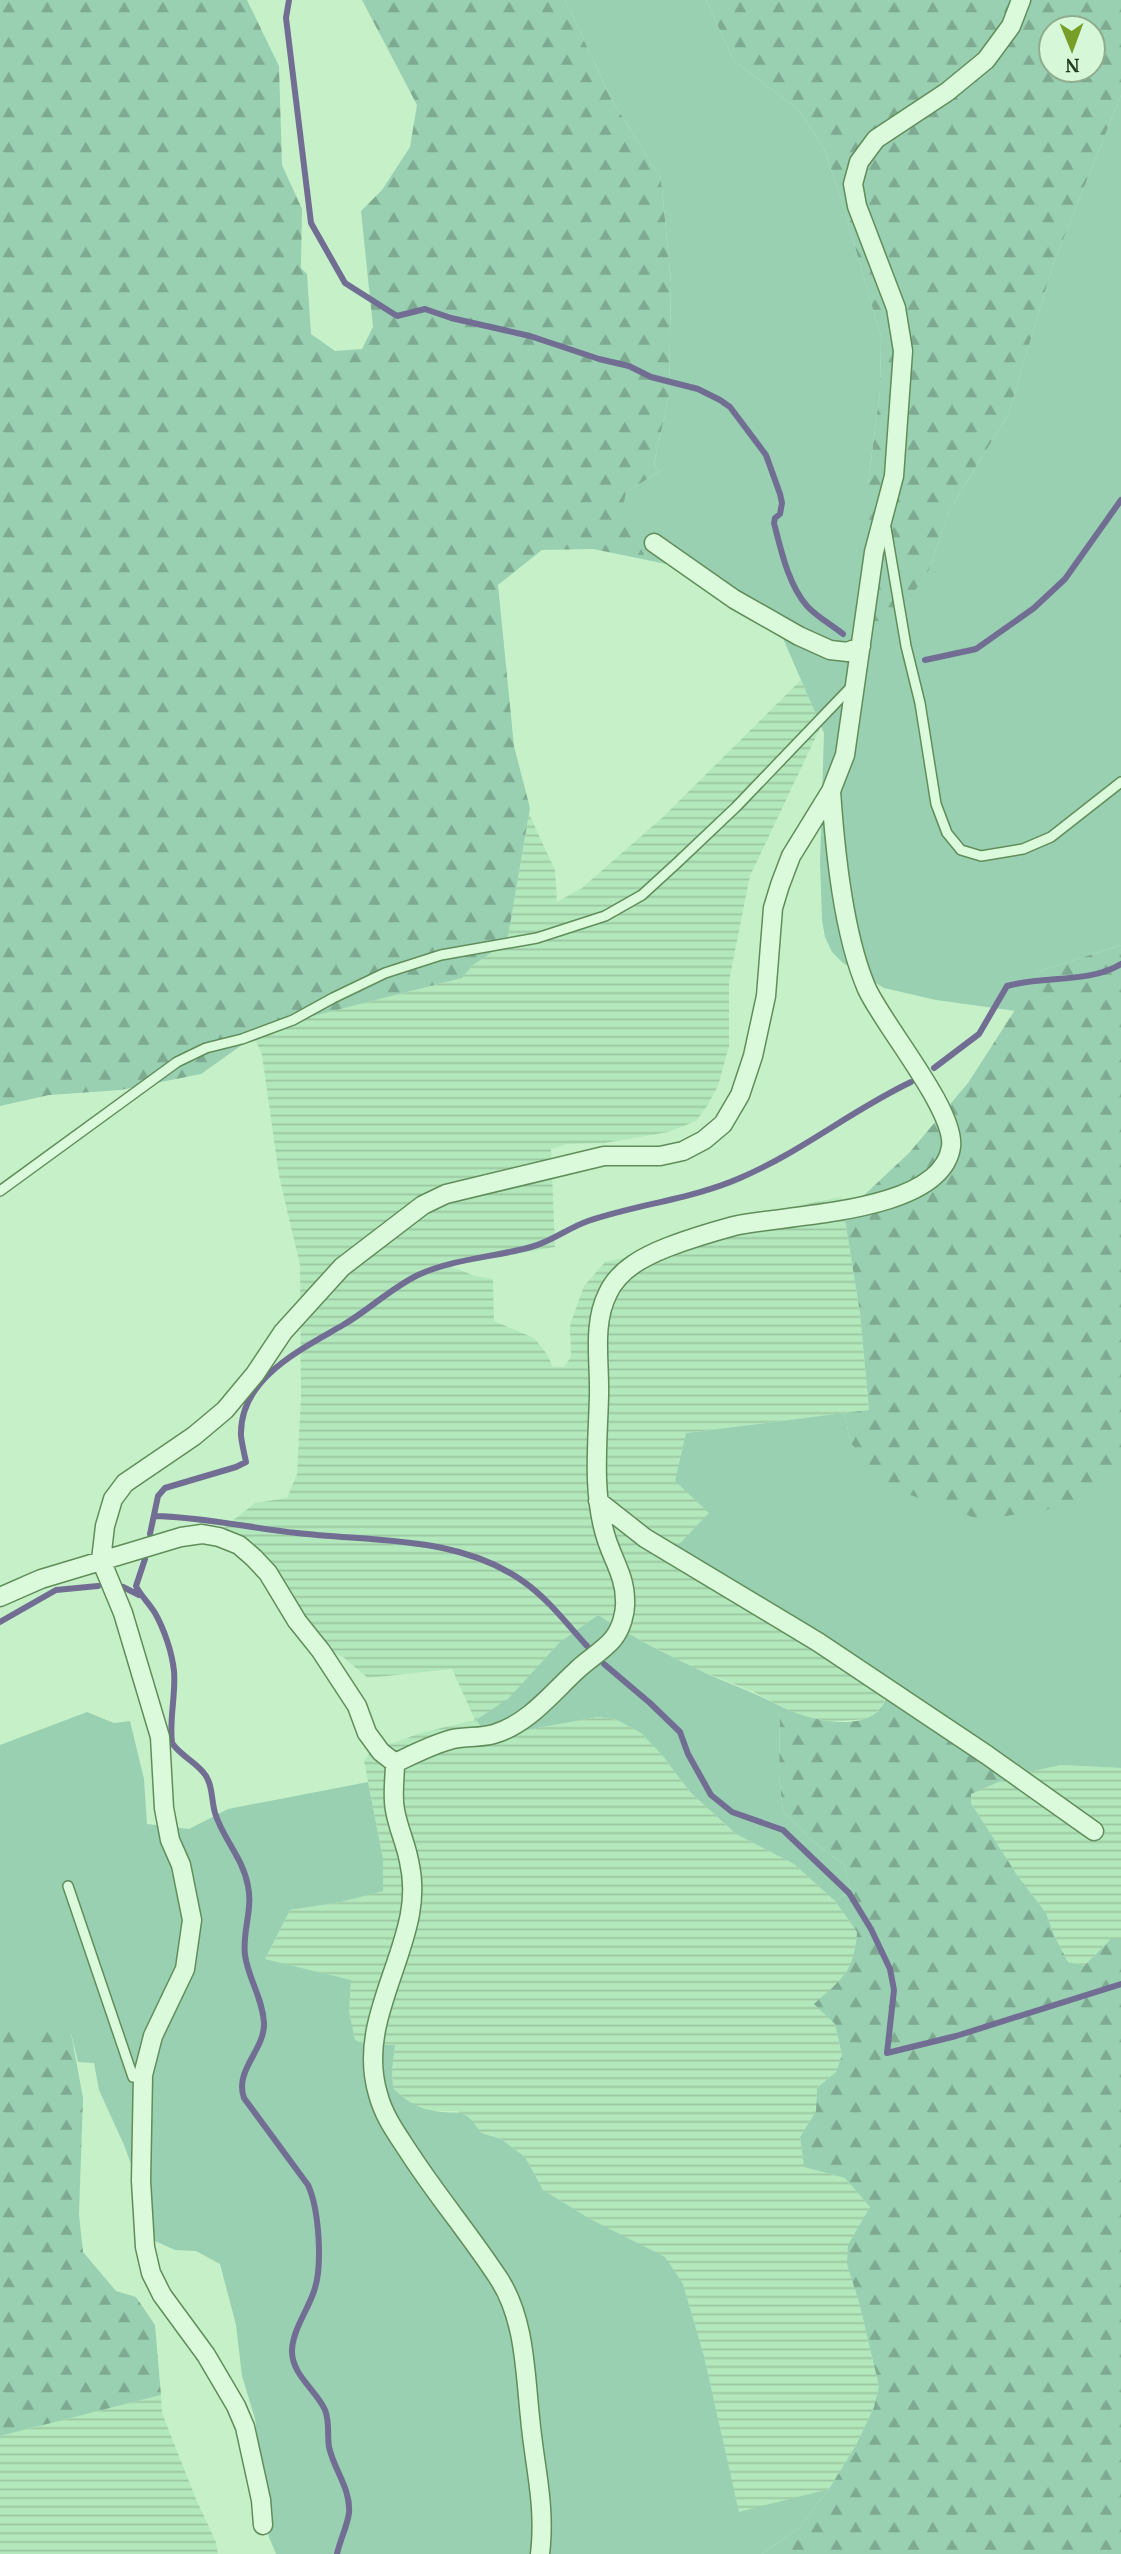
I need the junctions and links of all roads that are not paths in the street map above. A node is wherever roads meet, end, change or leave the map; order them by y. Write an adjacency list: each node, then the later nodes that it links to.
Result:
1 (1021, 0): 2 (street)
2 (884, 518): 4 (street); 6 (lane)
3 (654, 543): 4 (street)
4 (861, 646): 5 (street)
5 (857, 682): 7 (street); 8 (lane)
6 (1121, 782)
7 (831, 791): 9 (street); 10 (street)
8 (0, 1191)
9 (598, 1501): 12 (street); 13 (street)
10 (101, 1560): 11 (street); 12 (street); 15 (street)
11 (0, 1597)
12 (395, 1763): 17 (street)
13 (1094, 1831)
14 (68, 1886): 15 (lane)
15 (143, 2075): 16 (street)
16 (263, 2525)
17 (540, 2554)

